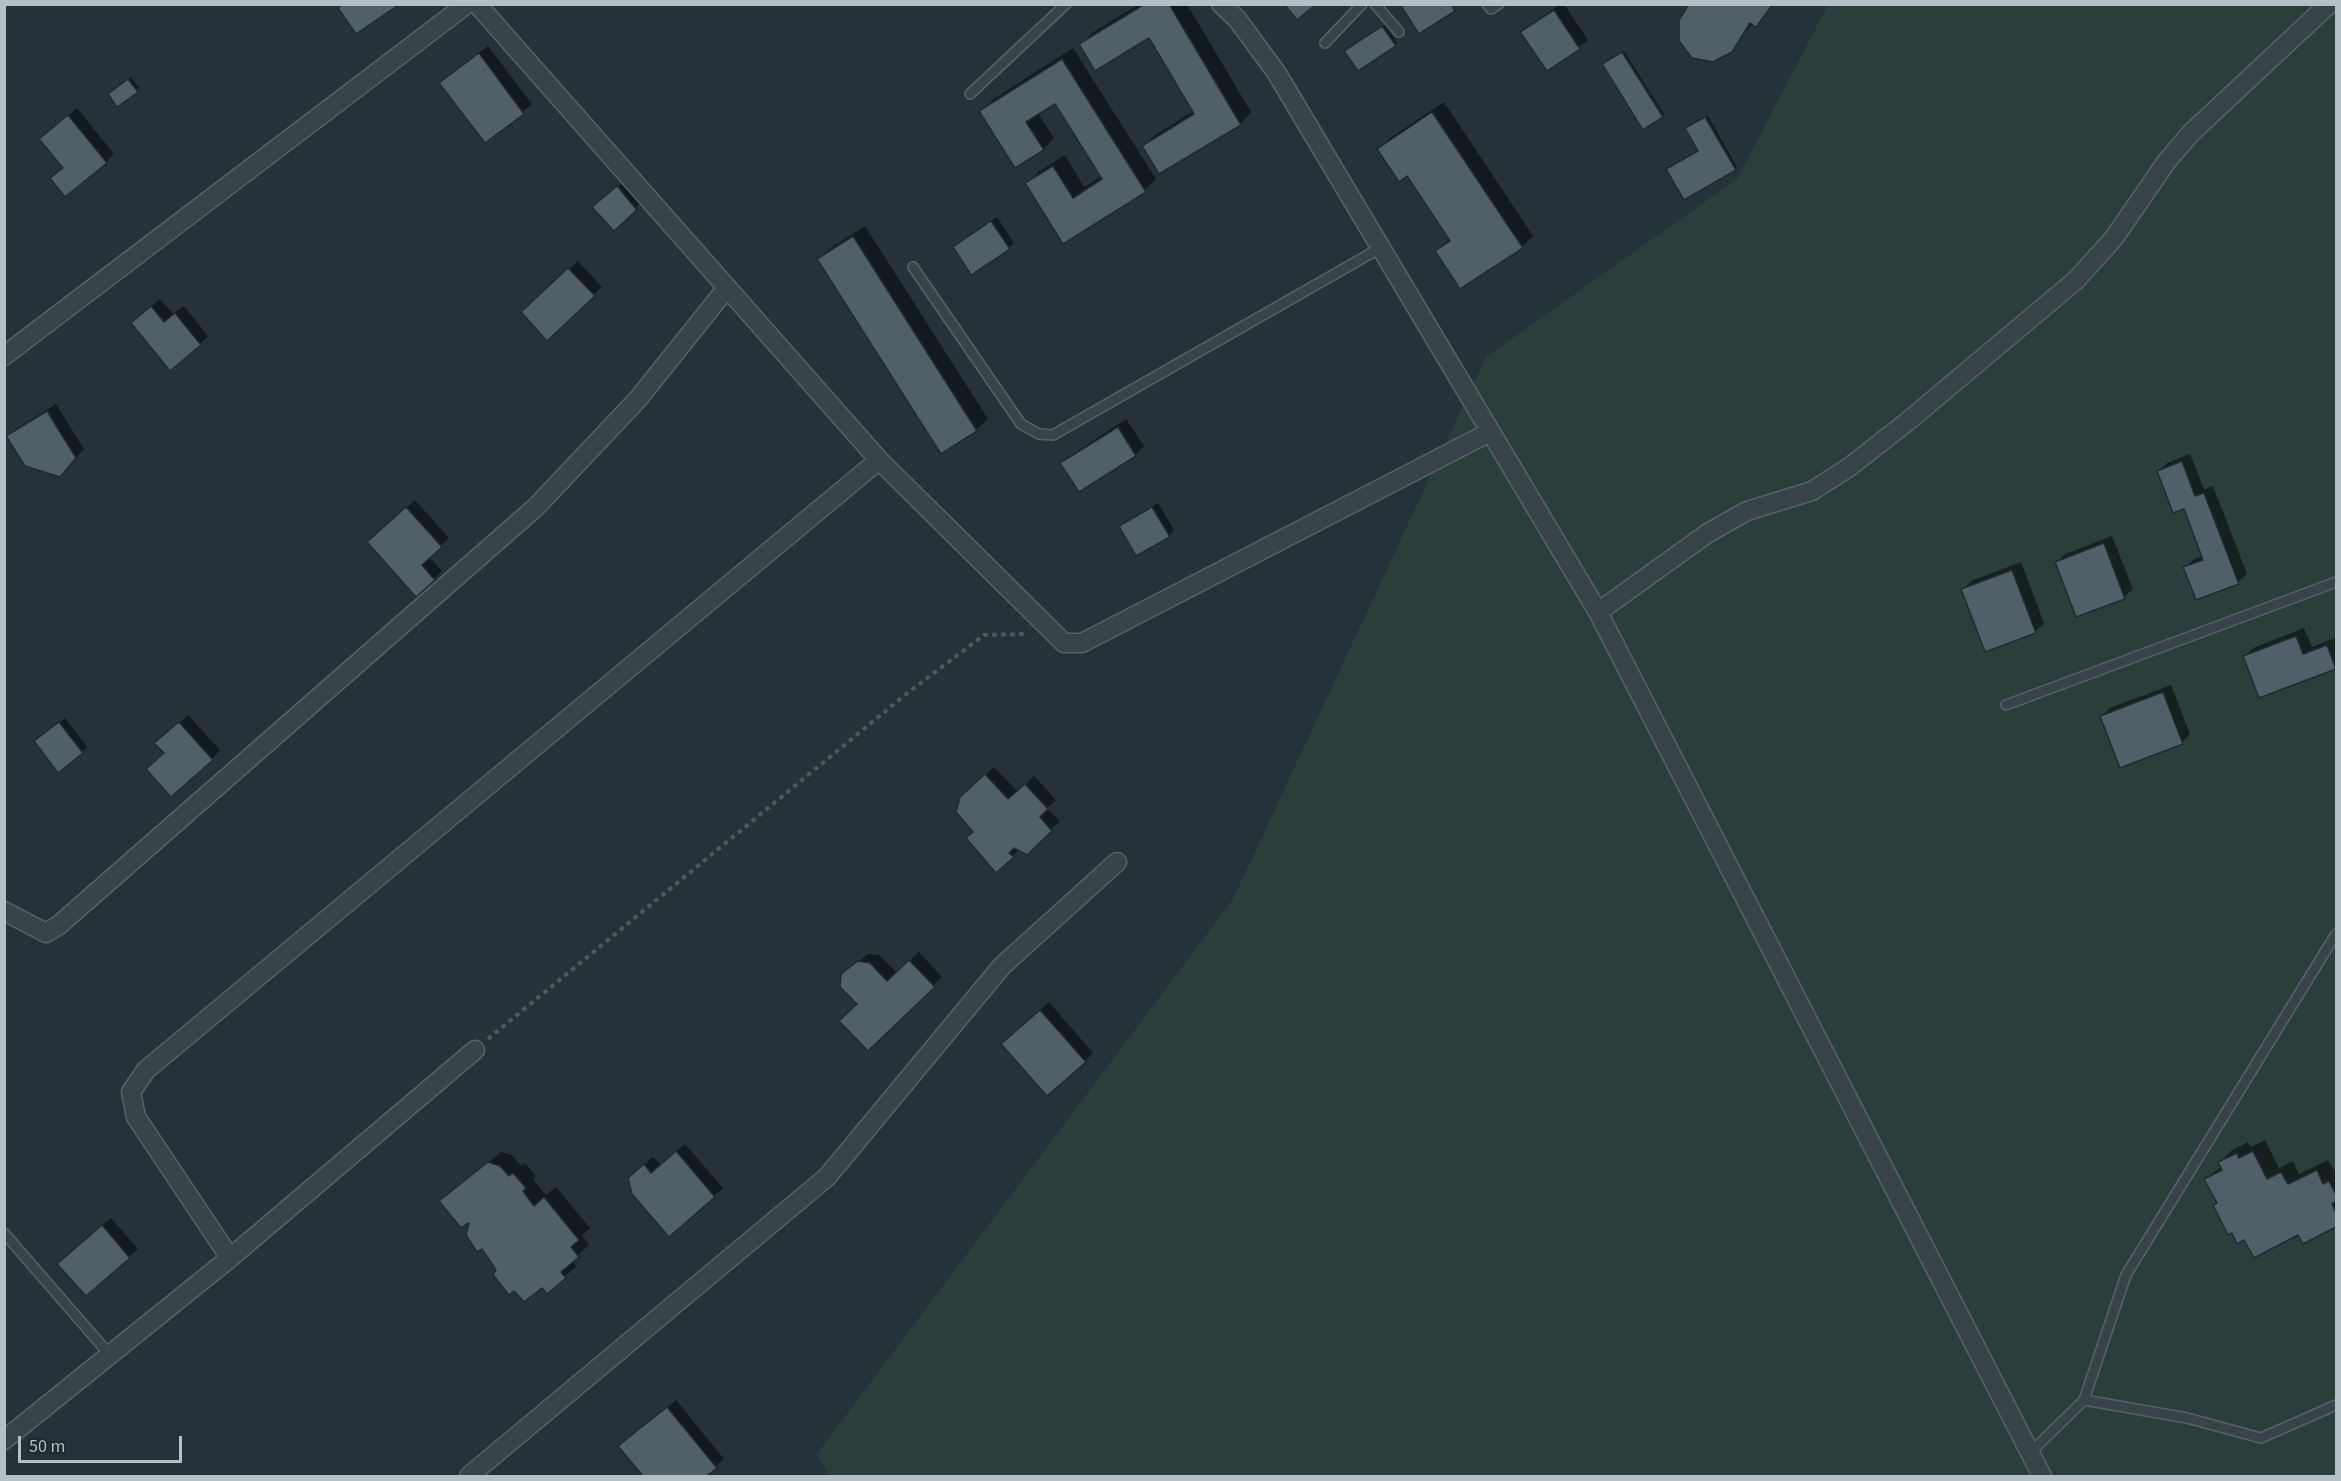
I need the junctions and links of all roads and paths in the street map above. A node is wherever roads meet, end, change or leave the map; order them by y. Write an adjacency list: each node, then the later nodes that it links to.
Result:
1 (467, 4): 16 (street)
2 (477, 4): 15 (street)
3 (1066, 4): 12 (lane)
4 (1221, 4): 13 (street)
5 (1362, 4): 11 (lane)
6 (1375, 4): 10 (lane)
7 (1487, 4): 8 (lane)
8 (1499, 4)
9 (2326, 6): 20 (street)
10 (1399, 32)
11 (1324, 43)
12 (970, 94)
13 (1382, 247): 14 (lane); 17 (street)
14 (913, 267)
15 (726, 289): 18 (street); 24 (street)
16 (6, 352)
17 (1490, 432): 20 (street); 21 (street)
18 (879, 460): 21 (street); 28 (street)
19 (2337, 582): 22 (lane)
20 (1598, 612): 33 (street)
21 (1051, 634): 26 (path)
22 (2006, 705)
23 (1117, 862): 34 (street)
24 (4, 911)
25 (2337, 934): 30 (lane)
26 (475, 1050): 28 (street)
27 (4, 1233): 29 (lane)
28 (230, 1258): 29 (street)
29 (110, 1355): 32 (street)
30 (2084, 1400): 31 (lane); 33 (lane)
31 (2337, 1405)
32 (4, 1440)
33 (2030, 1453): 35 (street)
34 (469, 1476)
35 (2042, 1476)

